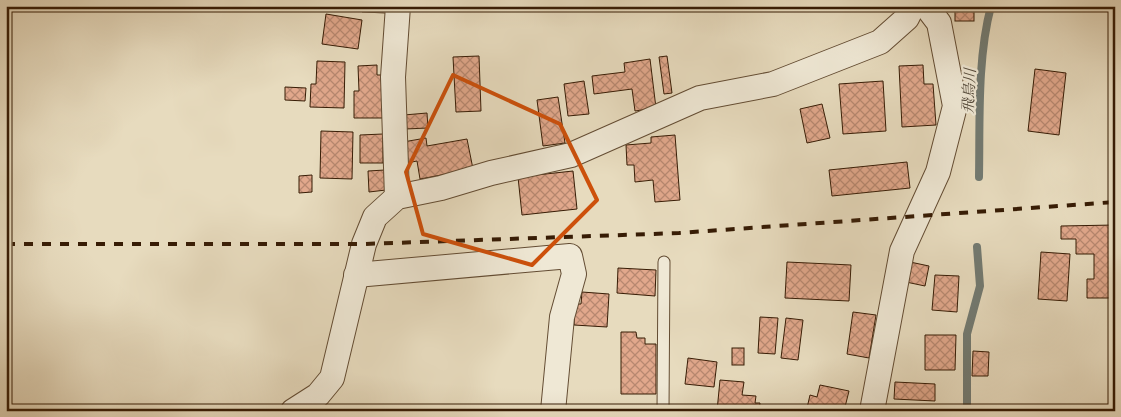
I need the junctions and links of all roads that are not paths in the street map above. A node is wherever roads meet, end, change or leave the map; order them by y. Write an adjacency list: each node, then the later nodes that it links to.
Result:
1 (398, 6): 4 (street)
2 (913, 6): 4 (street)
3 (926, 6): 10 (street)
4 (397, 197): 6 (street)
5 (664, 262): 9 (lane)
6 (356, 275): 7 (street); 8 (street)
7 (293, 411)
8 (554, 411)
9 (663, 411)
10 (872, 411)

